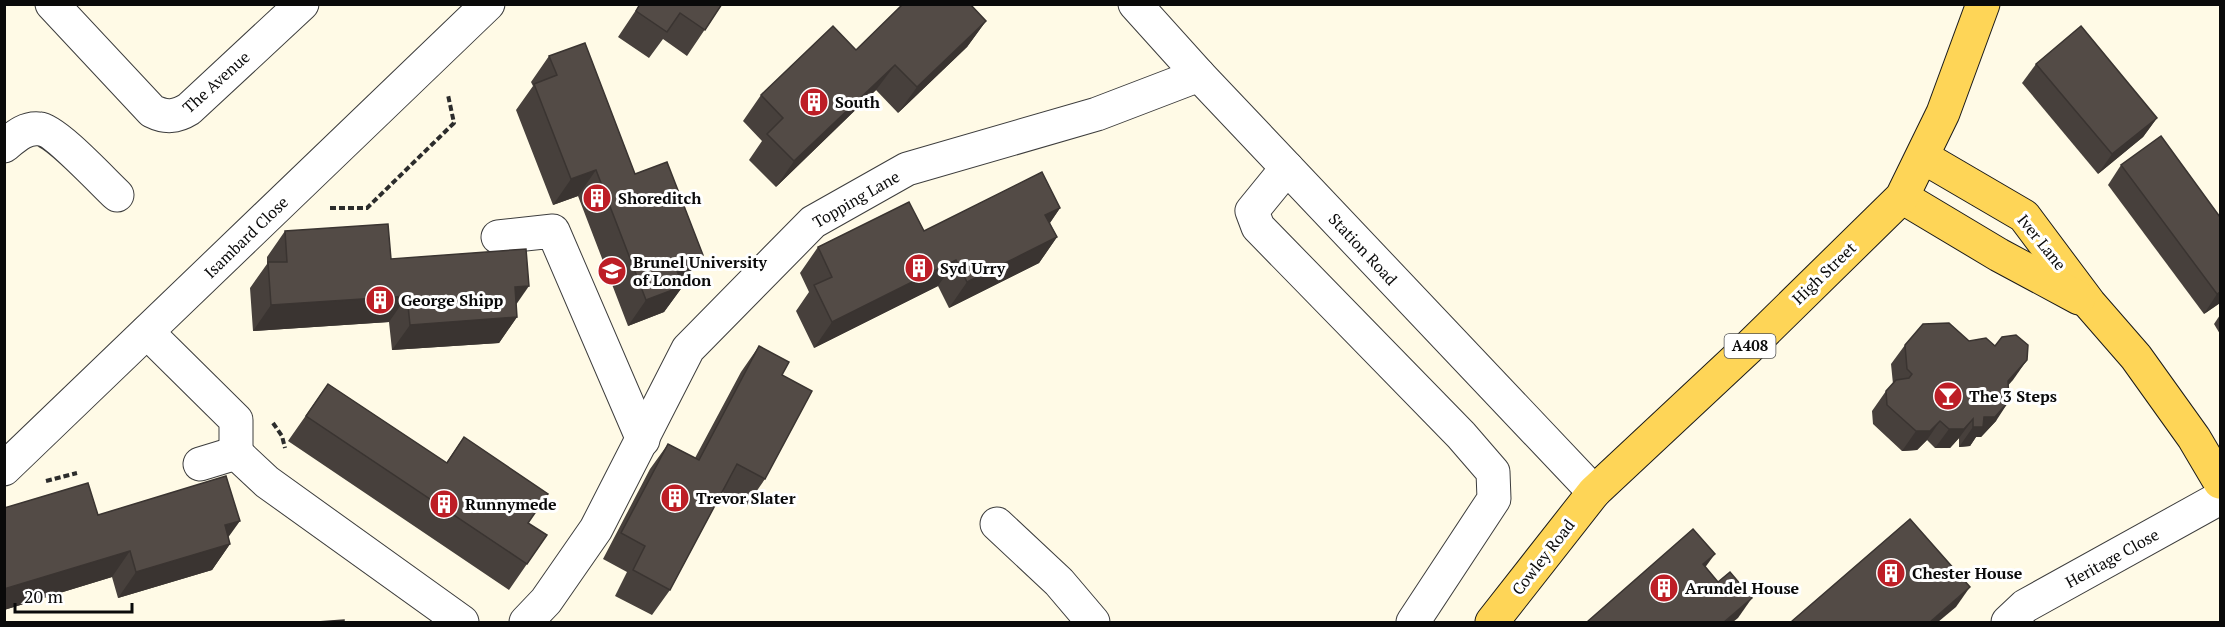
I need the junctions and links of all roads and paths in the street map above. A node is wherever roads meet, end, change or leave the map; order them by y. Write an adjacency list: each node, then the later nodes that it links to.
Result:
1 (52, 4): 2 (street, The Avenue)
2 (302, 4)
3 (488, 4): 16 (street, Isambard Close)
4 (1135, 4): 6 (street, Station Road)
5 (1983, 4): 9 (main road, High Street / A408)
6 (1198, 75): 10 (street, Station Road); 18 (street, Topping Lane)
7 (446, 89): 13 (path)
8 (4, 146): 11 (street)
9 (1923, 157): 12 (main road, High Street / A408); 15 (main road, Iver Lane)
10 (1287, 168): 24 (street, Station Road); 30 (street)
11 (117, 195)
12 (1902, 196): 15 (main road, Iver Lane); 24 (main road, High Street / A408)
13 (319, 208)
14 (498, 237): 18 (street)
15 (2089, 303): 23 (main road, Iver Lane)
16 (147, 332): 20 (street); 22 (street, Isambard Close)
17 (269, 419): 19 (path)
18 (644, 440): 28 (street, Topping Lane)
19 (286, 452)
20 (236, 453): 21 (street); 27 (street)
21 (200, 464)
22 (4, 469)
23 (2220, 482)
24 (1593, 492): 31 (main road, Cowley Road / A408)
25 (2220, 498): 32 (street, Heritage Close)
26 (997, 524): 29 (street)
27 (462, 622)
28 (526, 622)
29 (1093, 622)
30 (1413, 622)
31 (1492, 622)
32 (2008, 622)

